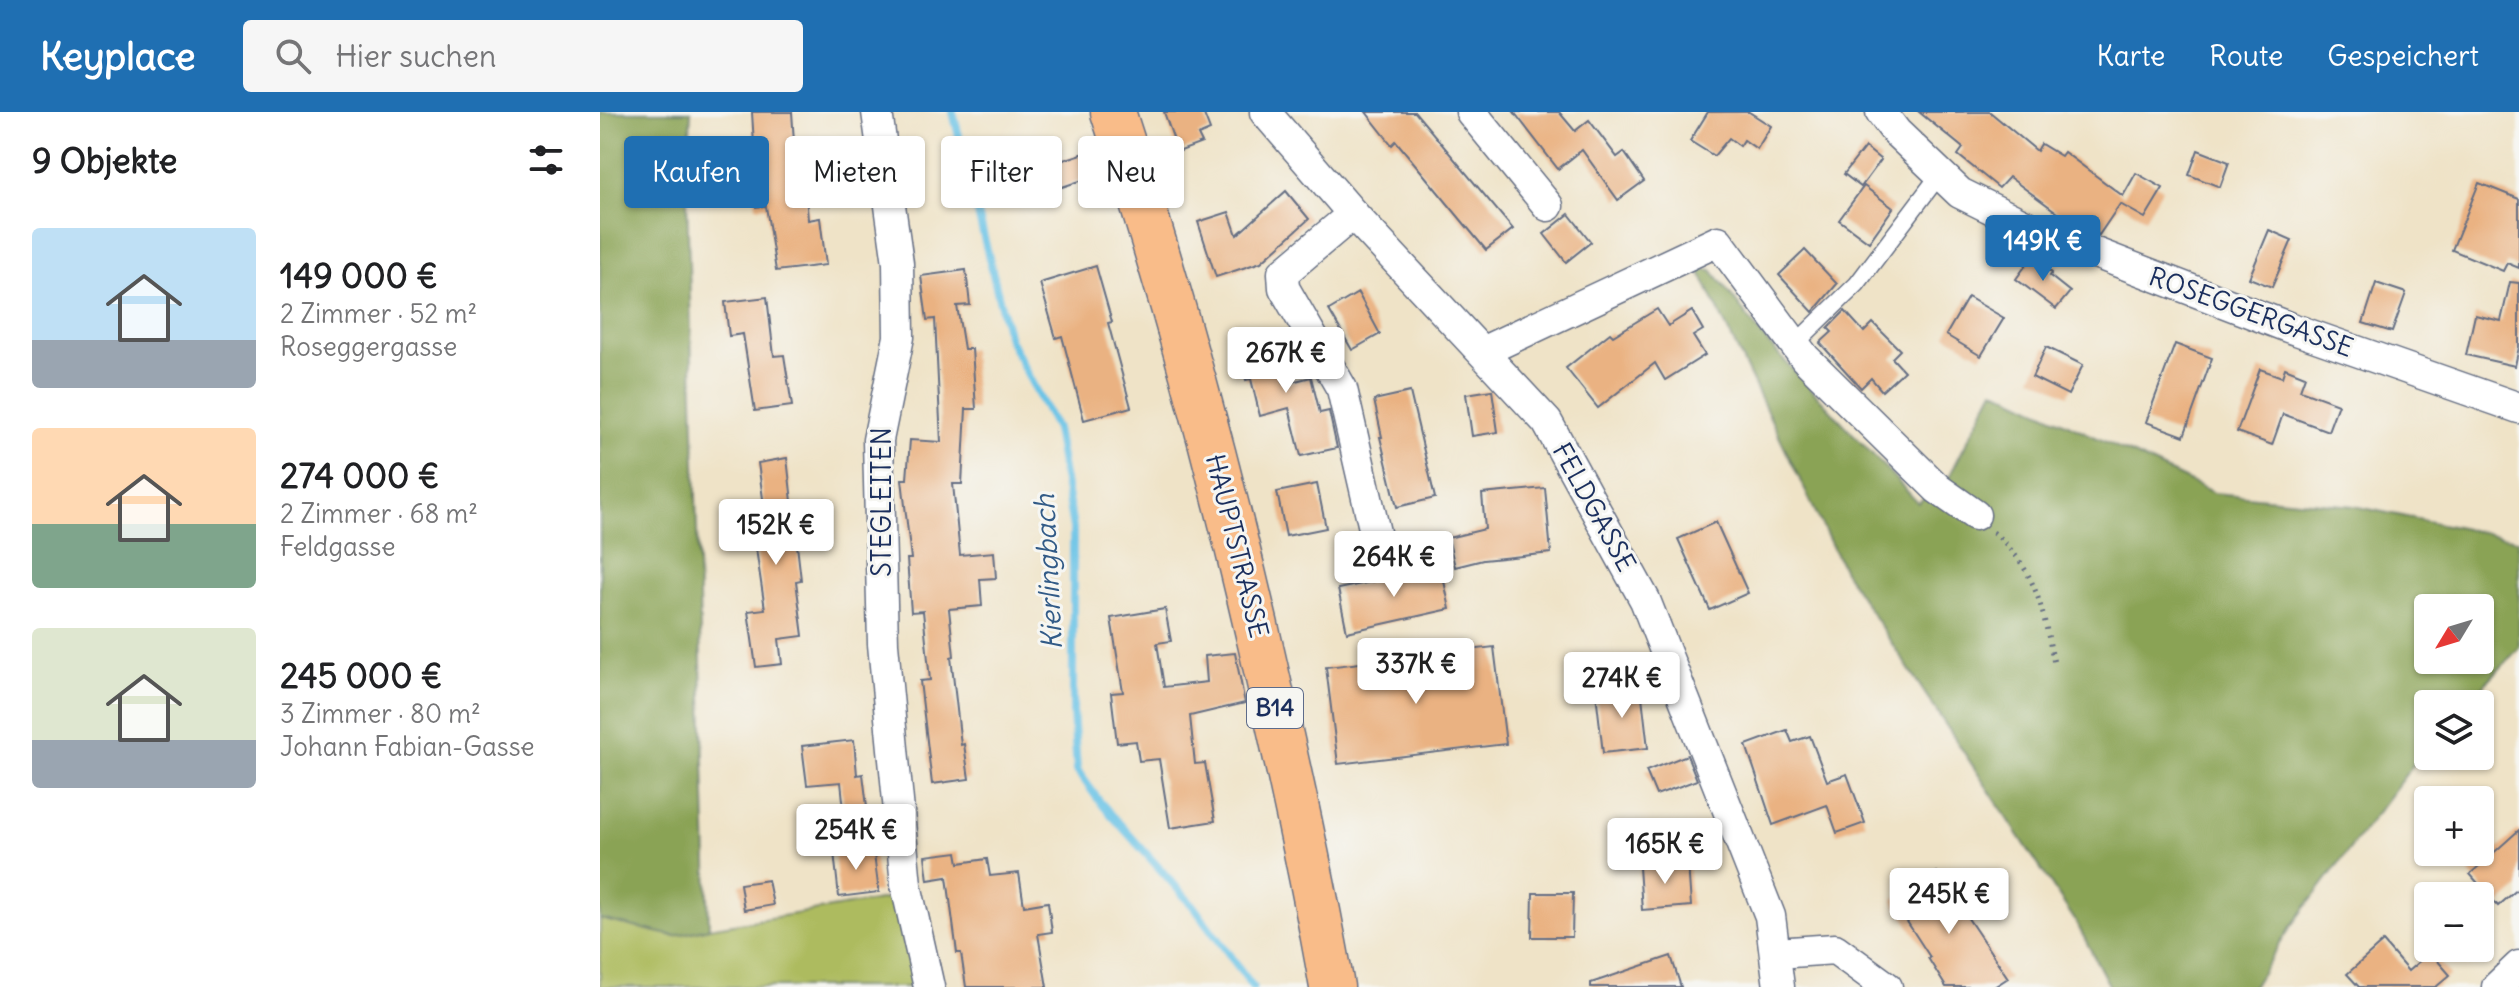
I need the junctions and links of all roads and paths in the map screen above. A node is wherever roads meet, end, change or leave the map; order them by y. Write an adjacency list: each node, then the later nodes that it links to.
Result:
1 (877, 112): 17 (street, STEGLEITEN)
2 (1113, 112): 18 (main road, HAUPTSTRASSE / B14)
3 (1265, 112): 8 (street, FELDGASSE)
4 (1471, 112): 7 (street)
5 (1881, 112): 6 (street, ROSEGGERGASSE)
6 (1940, 174): 9 (lane); 11 (street, ROSEGGERGASSE)
7 (1548, 206)
8 (1353, 214): 10 (street, FELDGASSE); 13 (street)
9 (1795, 344): 10 (street); 12 (street)
10 (1484, 351): 15 (street, FELDGASSE)
11 (2519, 408)
12 (1975, 515): 14 (path)
13 (1379, 550)
14 (2054, 663)
15 (1776, 953): 19 (street, FELDGASSE); 20 (street)
16 (2519, 966): 21 (street)
17 (929, 987)
18 (1332, 987)
19 (1779, 987)
20 (1887, 987)
21 (2497, 987)

